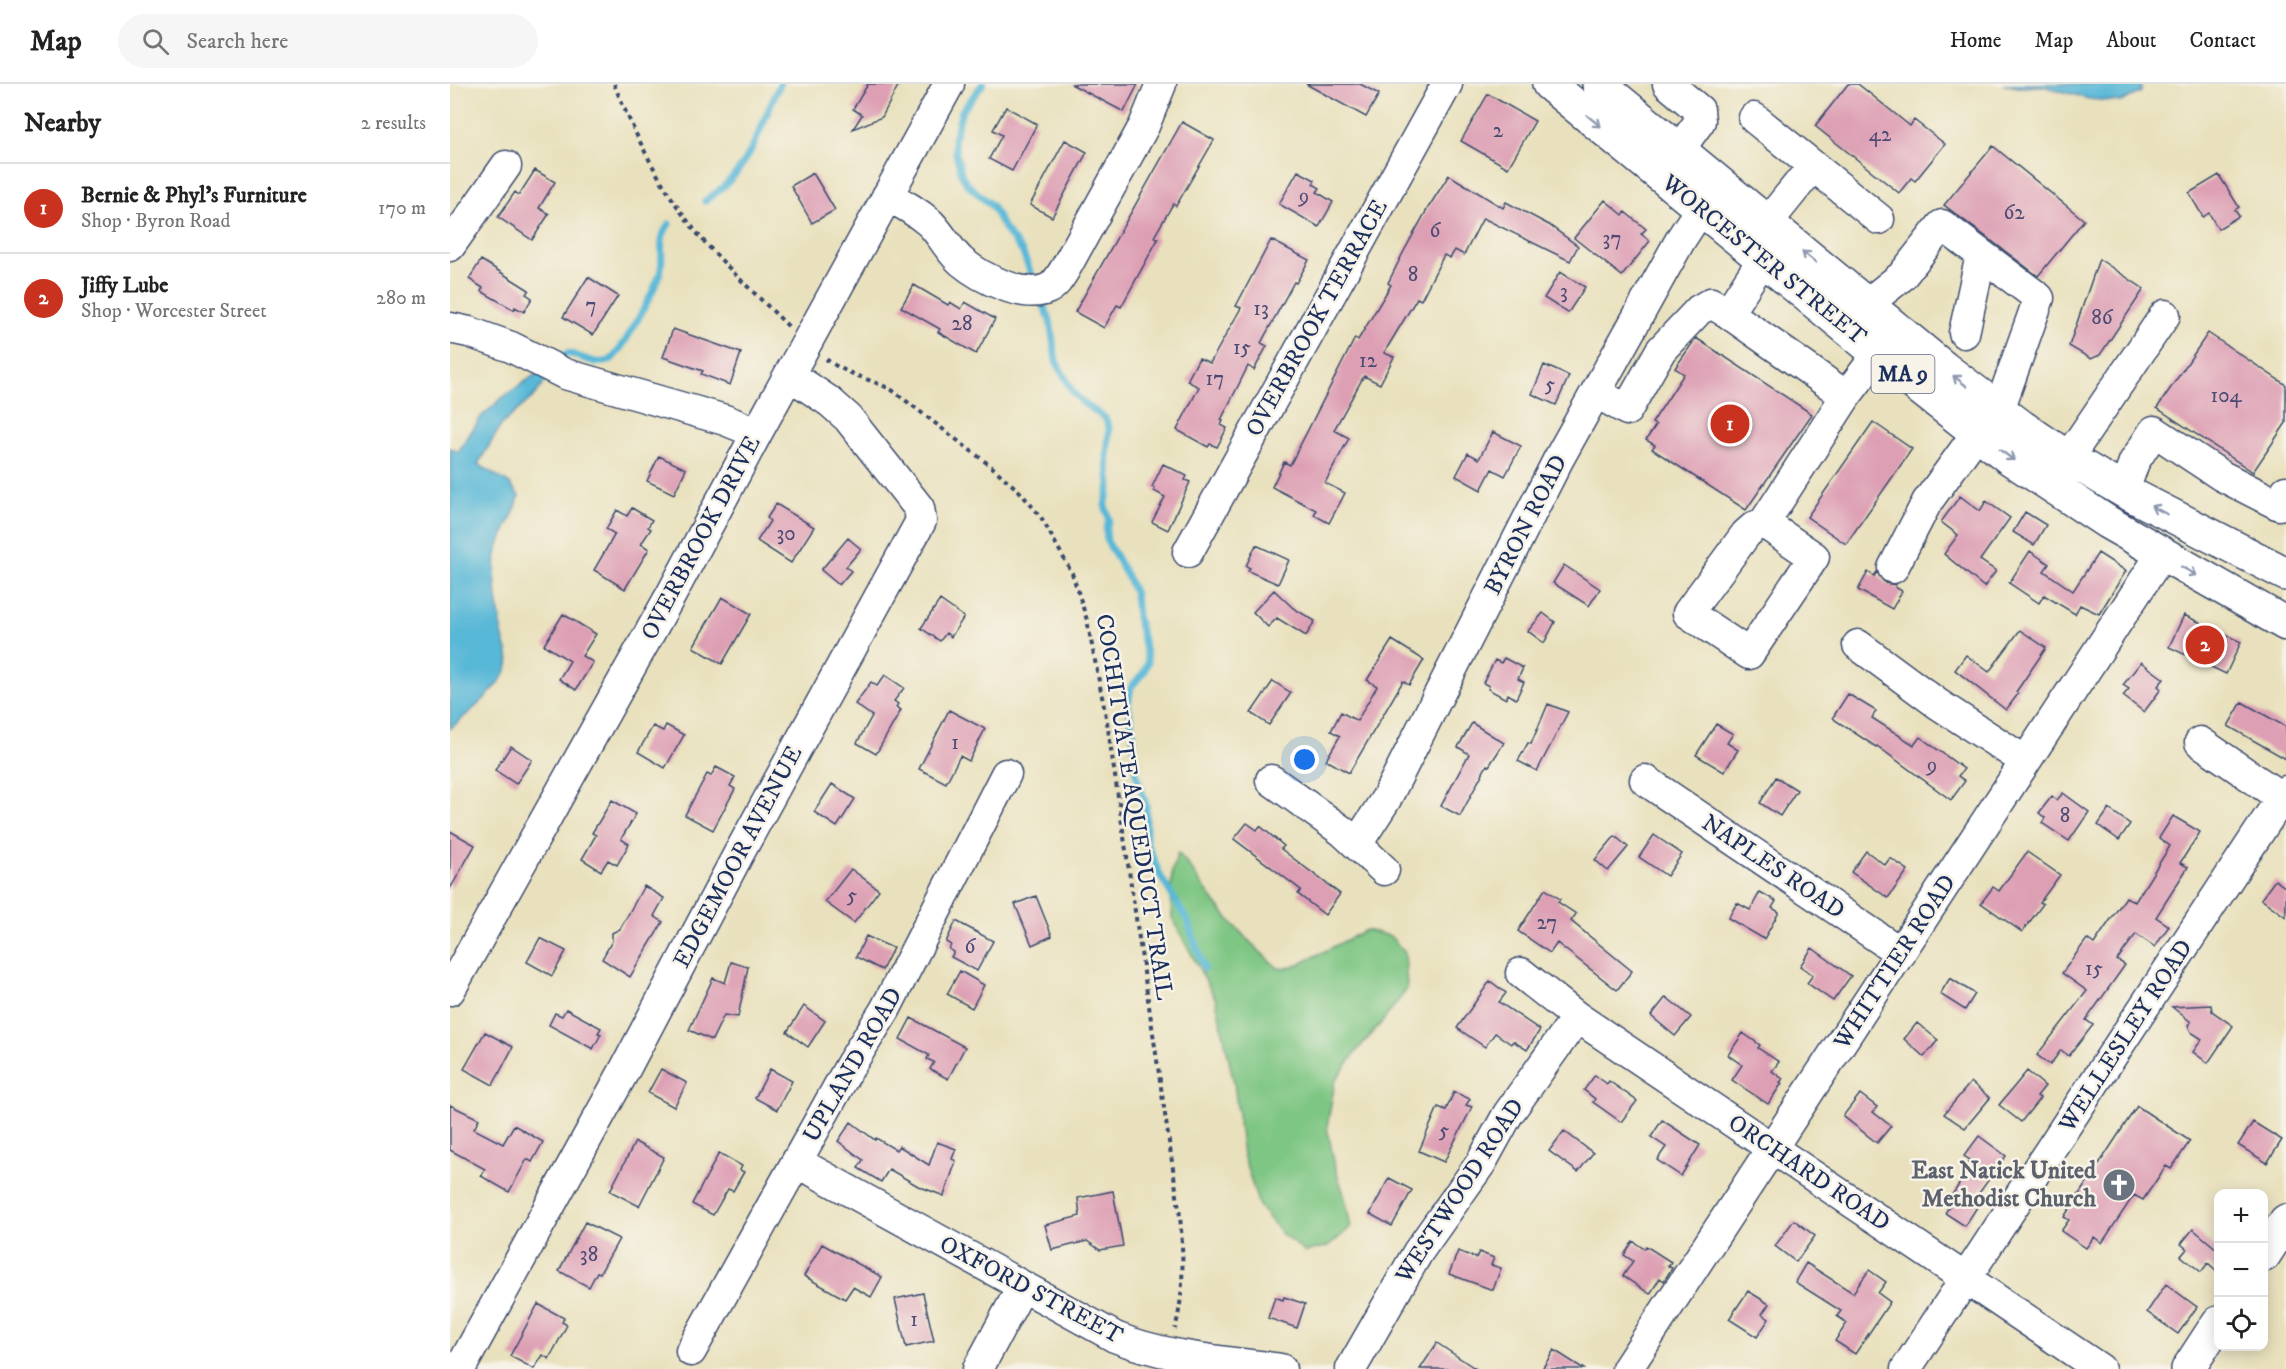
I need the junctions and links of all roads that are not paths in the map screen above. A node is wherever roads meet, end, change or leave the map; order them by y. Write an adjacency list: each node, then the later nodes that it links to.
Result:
1 (949, 84): 11 (street, OVERBROOK DRIVE)
2 (1161, 84): 11 (street)
3 (1447, 84): 35 (street, OVERBROOK TERRACE)
4 (1549, 84): 12 (main road, WORCESTER STREET / MA 9, one-way to 12)
5 (1599, 84): 8 (main road, WORCESTER STREET / MA 9)
6 (1668, 84): 8 (street)
7 (1754, 118): 10 (street)
8 (1679, 150): 14 (main road, WORCESTER STREET / MA 9)
9 (506, 166): 15 (street)
10 (1813, 166): 13 (street); 14 (street)
11 (888, 195): 26 (street, OVERBROOK DRIVE)
12 (1701, 208): 17 (main road, WORCESTER STREET / MA 9); 23 (street, BYRON ROAD)
13 (1879, 219)
14 (1767, 223): 18 (main road, WORCESTER STREET / MA 9, one-way to 14)
15 (450, 246)
16 (1981, 255): 18 (street); 22 (street); 29 (street)
17 (1763, 259): 19 (street); 25 (main road, WORCESTER STREET / MA 9)
18 (1867, 304): 29 (main road, WORCESTER STREET / MA 9, one-way to 18)
19 (1728, 313): 24 (street); 28 (street)
20 (2165, 315): 31 (street)
21 (450, 327): 30 (street)
22 (1964, 333)
23 (1628, 337): 24 (street); 27 (street, BYRON ROAD)
24 (1658, 354): 27 (street)
25 (1878, 354): 28 (street); 29 (main road, WORCESTER STREET / MA 9)
26 (790, 375): 30 (street, OVERBROOK DRIVE); 62 (street, EDGEMOOR AVENUE)
27 (1597, 393): 47 (street, BYRON ROAD)
28 (1846, 396): 34 (street)
29 (1988, 422): 31 (main road, WORCESTER STREET / MA 9); 36 (main road, WORCESTER STREET / MA 9, one-way to 36); 37 (street)
30 (757, 433): 49 (street, OVERBROOK DRIVE)
31 (2068, 458): 32 (main road, WORCESTER STREET / MA 9)
32 (2124, 491): 33 (street); 38 (main road, WORCESTER STREET / MA 9, one-way to 32)
33 (2286, 491)
34 (1764, 523)
35 (1188, 552)
36 (2161, 555): 39 (main road, WORCESTER STREET / MA 9, one-way to 39); 42 (street, WHITTIER ROAD)
37 (1893, 568)
38 (2286, 574)
39 (2286, 624)
40 (1858, 645): 42 (street)
41 (2200, 742): 46 (street)
42 (2025, 761): 50 (street, WHITTIER ROAD)
43 (1006, 774): 55 (street, UPLAND ROAD)
44 (1271, 780): 47 (street)
45 (1645, 780): 50 (street, NAPLES ROAD)
46 (2284, 795): 58 (street, WELLESLEY ROAD)
47 (1357, 844): 48 (street)
48 (1384, 870)
49 (459, 951): 52 (street, OVERBROOK DRIVE)
50 (1901, 953): 54 (street, WHITTIER ROAD)
51 (1521, 973): 53 (street, ORCHARD ROAD)
52 (450, 990)
53 (1577, 1017): 54 (street, ORCHARD ROAD); 65 (street, WESTWOOD ROAD)
54 (1771, 1148): 58 (street, ORCHARD ROAD); 66 (street, WHITTIER ROAD)
55 (797, 1162): 59 (street, OXFORD STREET); 61 (street, UPLAND ROAD)
56 (2286, 1221): 57 (main road)
57 (2268, 1249)
58 (1966, 1280): 67 (street, WELLESLEY ROAD); 68 (street, ORCHARD ROAD)
59 (1022, 1287): 63 (street); 64 (street, OXFORD STREET)
60 (2214, 1329): 69 (main road)
61 (691, 1351)
62 (460, 1369)
63 (978, 1369)
64 (1281, 1369)
65 (1351, 1369)
66 (1627, 1369)
67 (1906, 1369)
68 (2100, 1369)
69 (2188, 1369)

